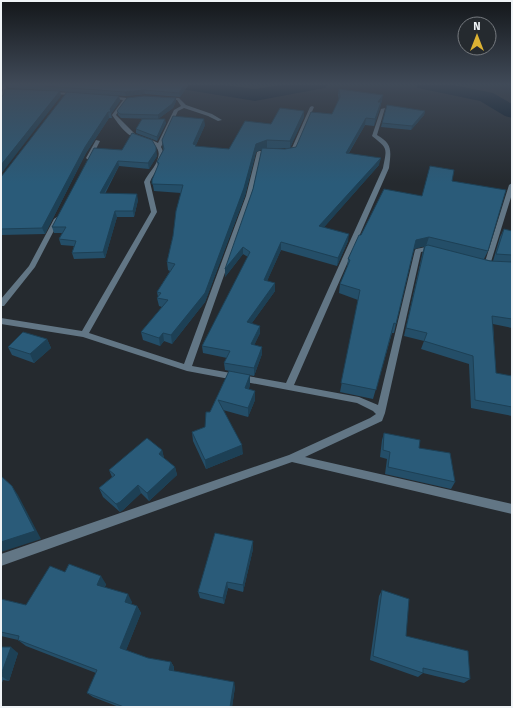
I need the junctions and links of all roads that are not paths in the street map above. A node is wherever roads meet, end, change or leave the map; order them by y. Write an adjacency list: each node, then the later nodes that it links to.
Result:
1 (116, 117): 8 (street)
2 (173, 117): 8 (street)
3 (214, 117): 6 (street)
4 (308, 117): 17 (street)
5 (380, 117): 18 (street)
6 (220, 120)
7 (98, 141): 9 (street)
8 (158, 148): 16 (street)
9 (84, 167)
10 (512, 185): 13 (street)
11 (60, 214): 14 (street)
12 (441, 253): 19 (street)
13 (487, 265)
14 (1, 304)
15 (1, 321): 16 (street)
16 (84, 334): 17 (street)
17 (187, 368): 18 (street)
18 (289, 386): 19 (street)
19 (380, 413): 20 (street)
20 (292, 458): 21 (street); 22 (street)
21 (512, 509)
22 (1, 560)

